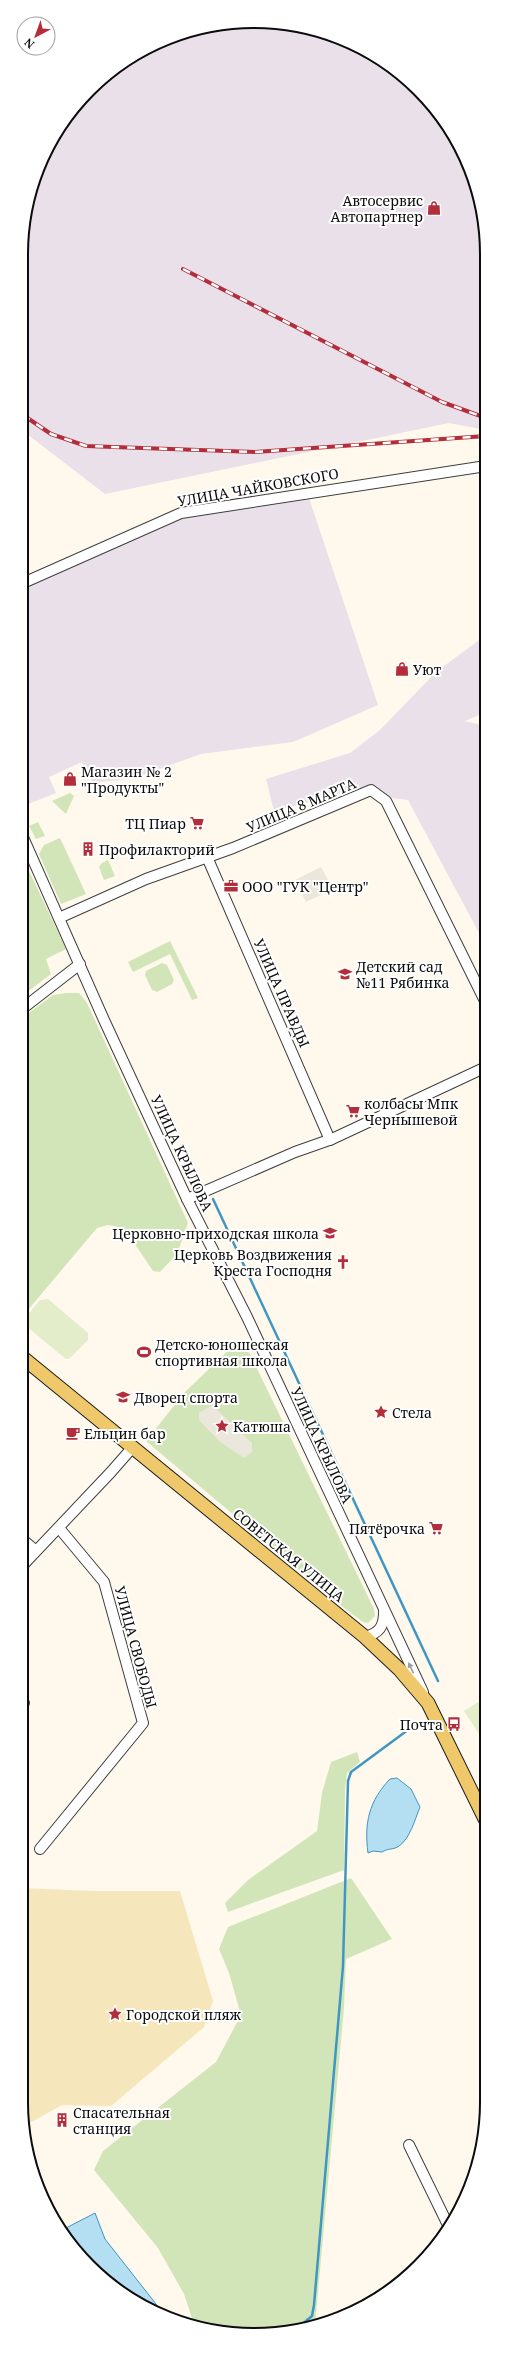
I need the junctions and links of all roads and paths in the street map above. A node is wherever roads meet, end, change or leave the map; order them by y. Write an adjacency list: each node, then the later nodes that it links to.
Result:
1 (480, 467): 2 (street, УЛИЦА ЧАЙКОВСКОГО)
2 (28, 581)
3 (28, 848): 5 (street, УЛИЦА КРЫЛОВА)
4 (207, 857): 5 (street, УЛИЦА 8 МАРТА); 7 (street, УЛИЦА 8 МАРТА); 10 (street, УЛИЦА ПРАВДЫ)
5 (59, 918): 6 (street, УЛИЦА КРЫЛОВА)
6 (80, 964): 8 (street); 11 (street, УЛИЦА КРЫЛОВА)
7 (480, 991)
8 (28, 1003)
9 (480, 1070): 10 (street)
10 (330, 1140): 11 (street)
11 (187, 1200): 18 (street, УЛИЦА КРЫЛОВА)
12 (28, 1362): 13 (main road, СОВЕТСКАЯ УЛИЦА)
13 (132, 1448): 14 (street); 19 (main road, СОВЕТСКАЯ УЛИЦА)
14 (59, 1528): 16 (street); 22 (street, УЛИЦА СВОБОДЫ)
15 (28, 1544): 16 (street)
16 (35, 1550): 17 (street)
17 (28, 1559)
18 (384, 1610): 19 (street); 20 (street, УЛИЦА КРЫЛОВА, one-way to 18)
19 (365, 1637): 20 (main road, СОВЕТСКАЯ УЛИЦА)
20 (428, 1703): 21 (main road, СОВЕТСКАЯ УЛИЦА)
21 (480, 1809)
22 (40, 1849)
23 (409, 2145): 24 (street)
24 (446, 2221)

